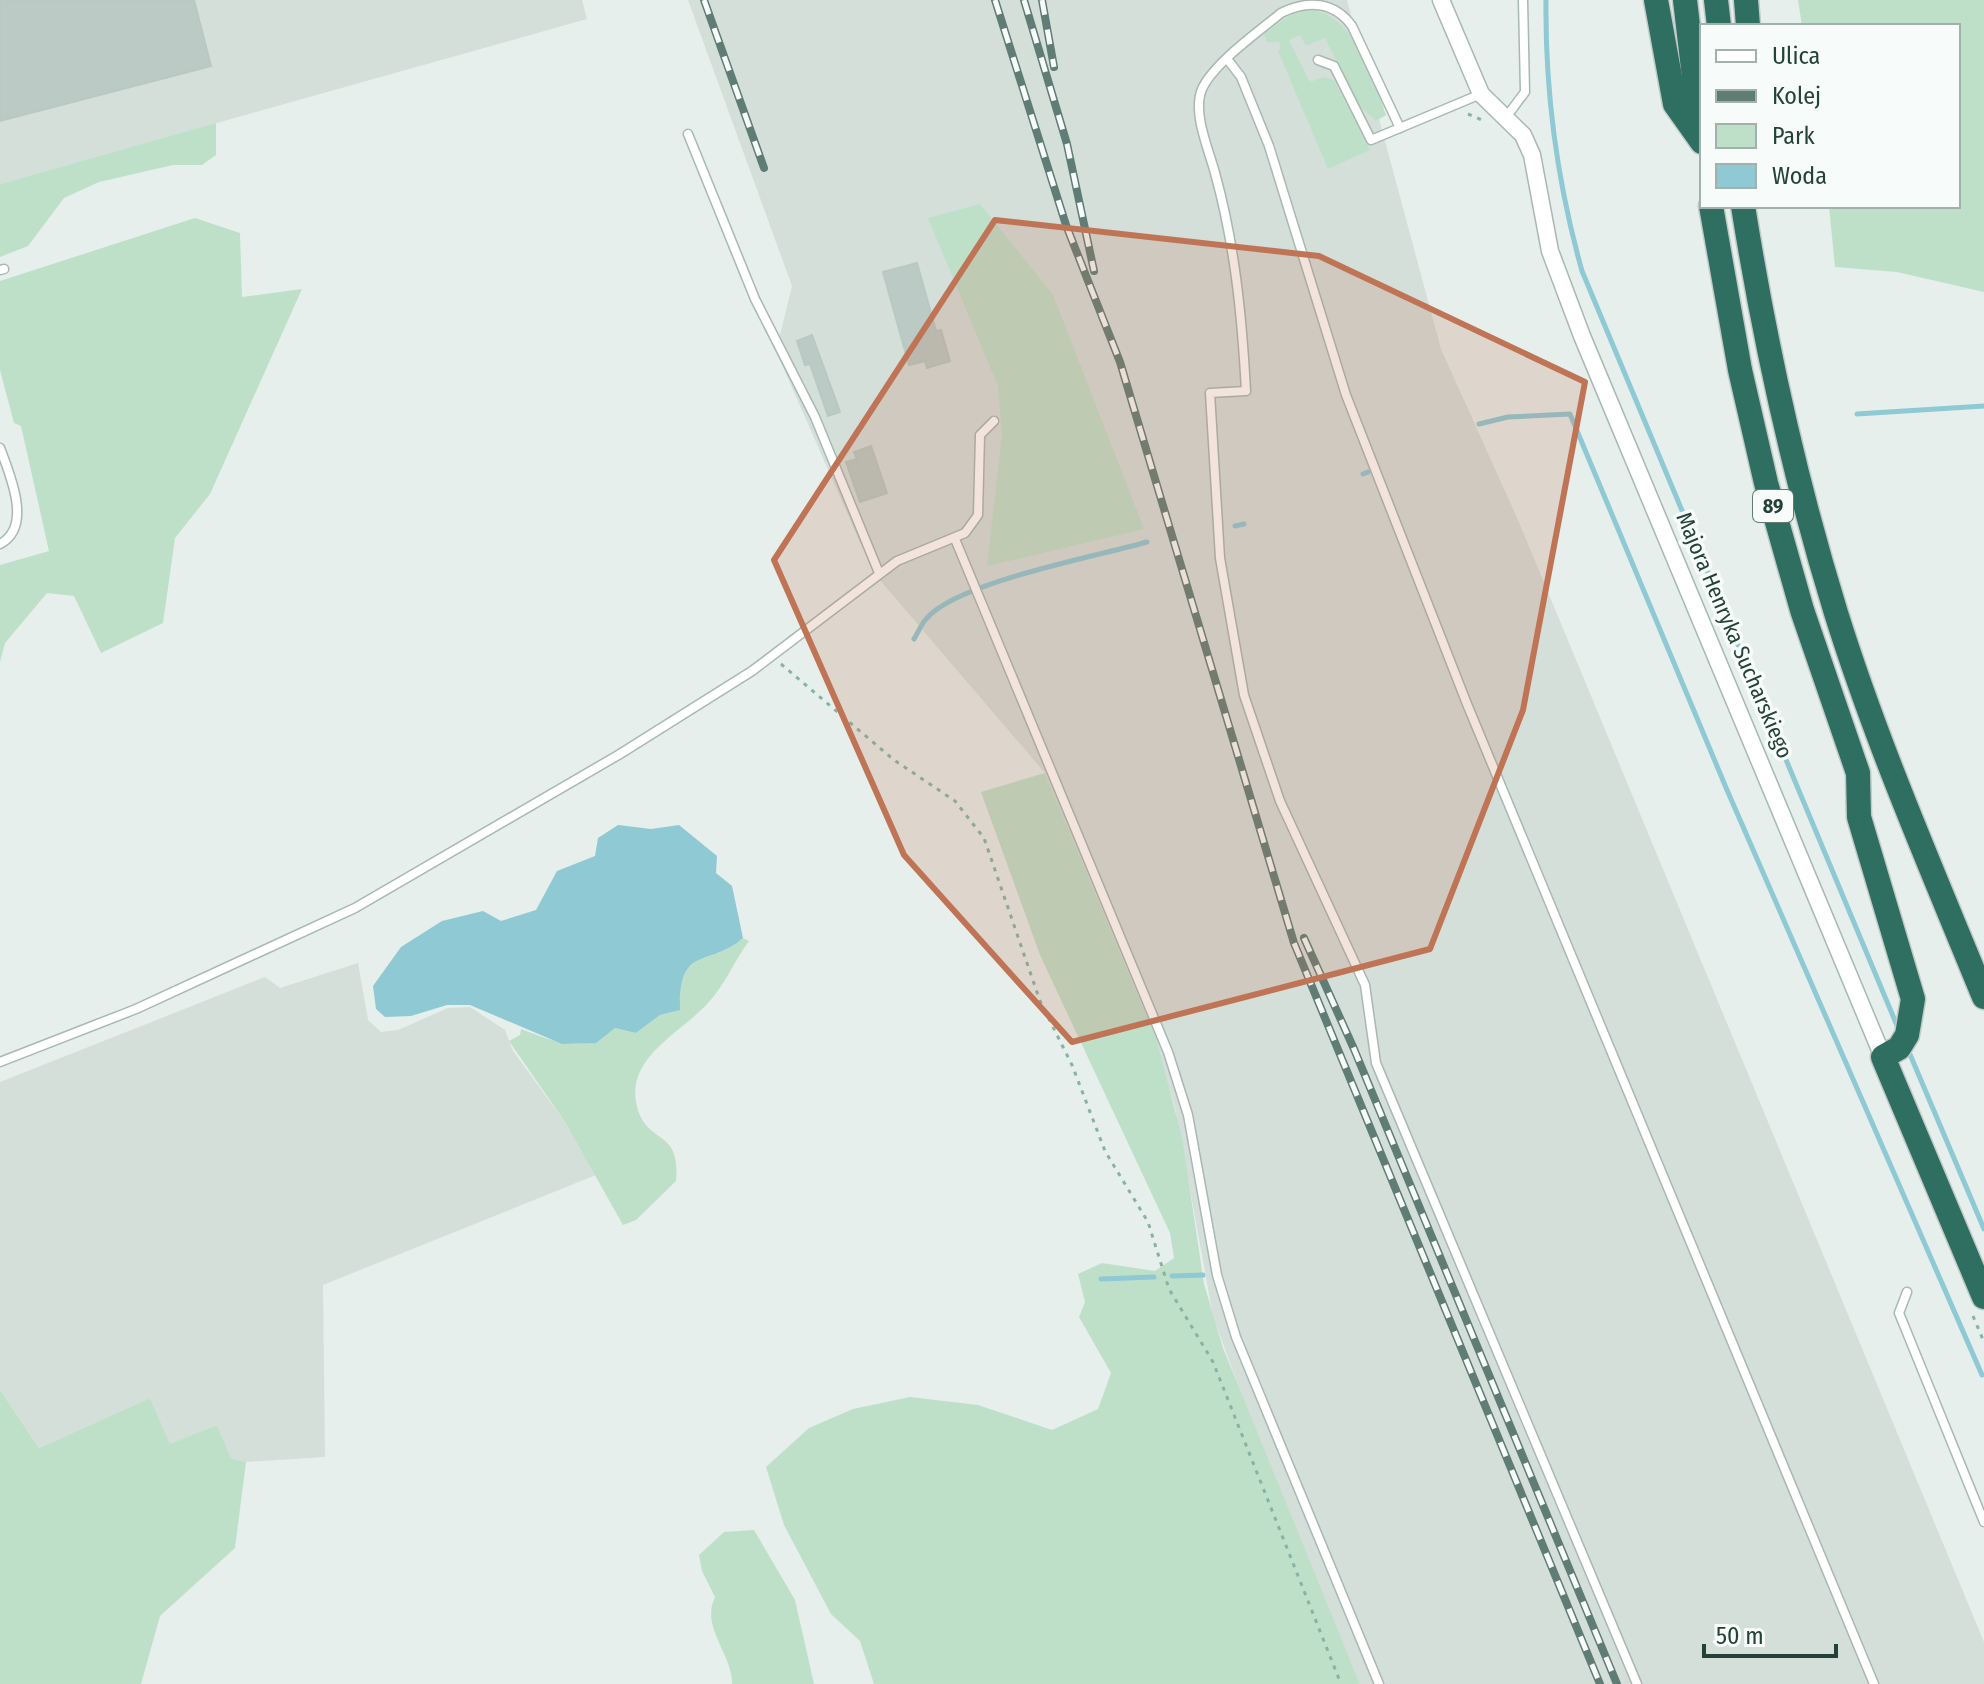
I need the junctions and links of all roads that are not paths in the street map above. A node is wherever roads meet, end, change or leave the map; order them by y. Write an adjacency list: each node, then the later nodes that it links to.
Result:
1 (1441, 0): 11 (street, Majora Henryka Sucharskiego)
2 (1523, 0): 12 (lane)
3 (1656, 0): 16 (highway)
4 (1685, 0): 13 (highway)
5 (1716, 0): 7 (highway)
6 (1746, 0): 8 (highway)
7 (1719, 24)
8 (1748, 24)
9 (1228, 60): 14 (lane); 31 (lane); 32 (lane)
10 (1318, 60): 14 (lane)
11 (1481, 94): 12 (street, Majora Henryka Sucharskiego); 14 (lane)
12 (1507, 116): 25 (street, Majora Henryka Sucharskiego)
13 (1700, 126)
14 (1400, 128)
15 (688, 134): 23 (lane)
16 (1700, 140)
17 (1711, 208): 25 (highway, 89)
18 (1743, 208): 24 (highway, 89)
19 (994, 421): 21 (lane)
20 (0, 448): 22 (lane)
21 (955, 539): 23 (lane); 30 (lane)
22 (0, 544)
23 (879, 573): 26 (lane)
24 (1984, 997)
25 (1883, 1057): 28 (highway, Majora Henryka Sucharskiego)
26 (0, 1062)
27 (1907, 1292): 29 (lane)
28 (1984, 1297)
29 (1984, 1522)
30 (1379, 1684)
31 (1637, 1684)
32 (1874, 1684)

